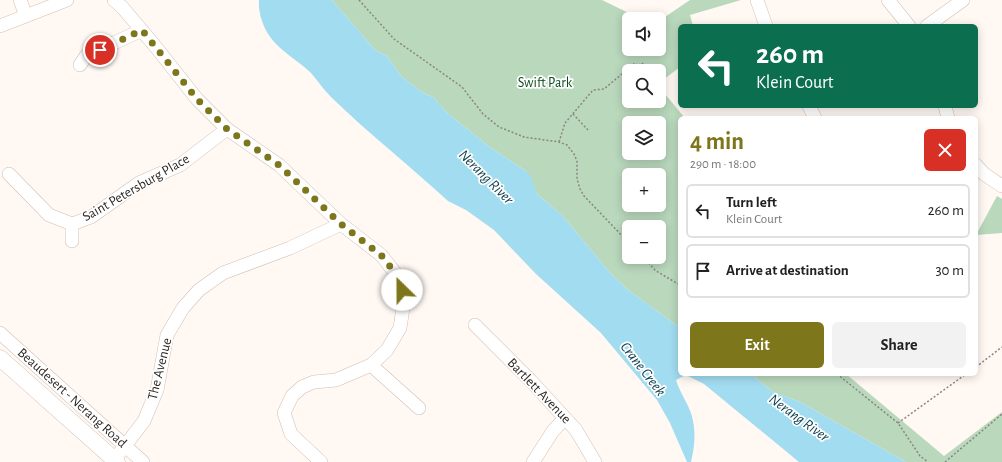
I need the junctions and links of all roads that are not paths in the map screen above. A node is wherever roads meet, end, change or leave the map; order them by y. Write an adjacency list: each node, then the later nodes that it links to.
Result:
1 (20, 0): 7 (street)
2 (68, 0): 7 (street)
3 (757, 0): 8 (street)
4 (888, 0): 9 (street)
5 (963, 0): 10 (street)
6 (118, 2): 12 (street)
7 (26, 16): 11 (street)
8 (765, 24)
9 (907, 24)
10 (930, 24)
11 (0, 26)
12 (142, 30): 13 (street); 14 (street)
13 (80, 65)
14 (227, 129): 18 (street, Saint Petersburg Place); 19 (street)
15 (978, 167): 17 (street)
16 (8, 174): 18 (street, Saint Petersburg Place)
17 (1002, 186)
18 (72, 224): 20 (street)
19 (341, 224): 24 (street); 27 (street, The Avenue)
20 (72, 241)
21 (475, 325): 26 (street, Bartlett Avenue)
22 (0, 333): 27 (street, Beaudesert - Nerang Road)
23 (0, 359): 28 (main road, Beaudesert - Nerang Road)
24 (371, 365): 25 (street); 30 (street)
25 (419, 408)
26 (565, 418): 31 (street); 32 (street, Bartlett Avenue)
27 (125, 446): 28 (street, The Avenue); 29 (street, Beaudesert - Nerang Road)
28 (116, 461)
29 (143, 462)
30 (321, 462)
31 (534, 462)
32 (595, 462)

